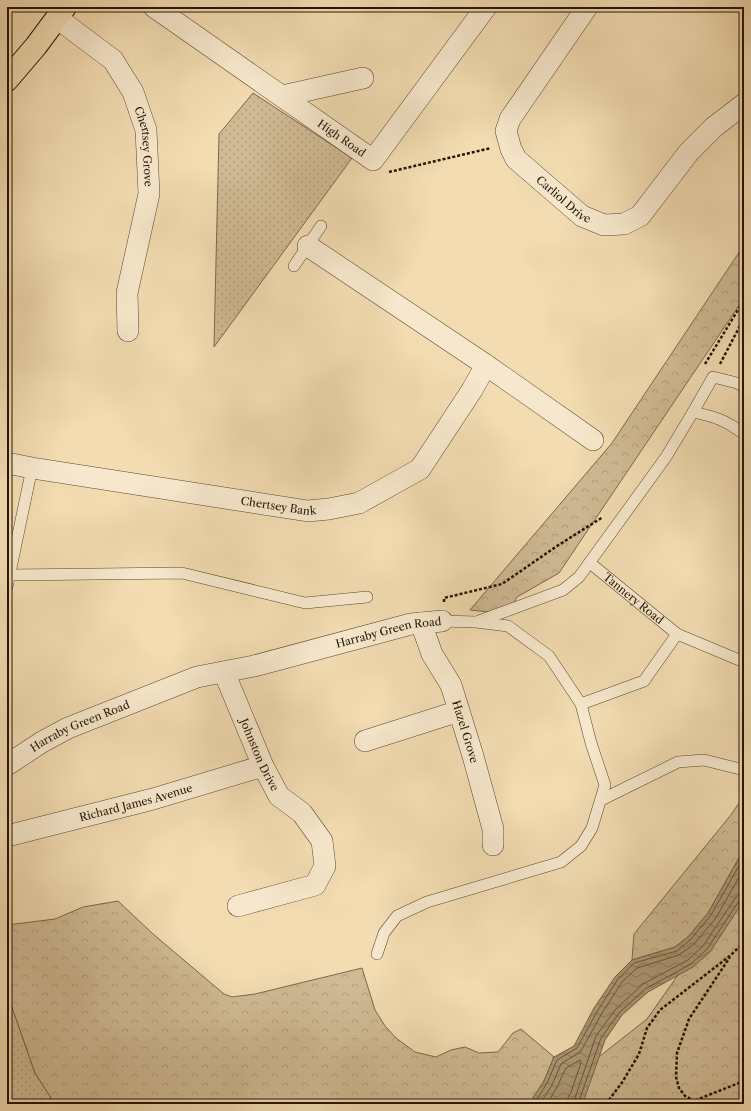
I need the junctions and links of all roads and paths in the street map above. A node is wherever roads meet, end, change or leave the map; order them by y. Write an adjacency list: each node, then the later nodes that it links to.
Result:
1 (154, 7): 7 (street, High Road)
2 (486, 7): 10 (street, High Road)
3 (587, 7): 9 (street, Carliol Drive)
4 (61, 12): 6 (main road); 16 (street, Chertsey Grove)
5 (363, 78): 7 (street)
6 (7, 80)
7 (282, 96): 10 (street, High Road)
8 (744, 104): 9 (street, Carliol Drive)
9 (509, 143): 10 (path)
10 (373, 160)
11 (321, 226): 12 (lane)
12 (308, 246): 13 (lane); 17 (street)
13 (294, 266)
14 (744, 300): 18 (path)
15 (744, 318): 19 (path)
16 (128, 331)
17 (486, 365): 23 (street); 25 (street, Chertsey Bank)
18 (702, 369)
19 (713, 377): 20 (lane); 21 (lane)
20 (744, 387)
21 (693, 412): 22 (lane); 27 (lane)
22 (744, 434)
23 (593, 440)
24 (7, 463): 25 (street, Chertsey Bank)
25 (32, 468): 28 (lane)
26 (604, 517): 31 (path)
27 (590, 563): 32 (lane); 34 (lane, Tannery Road)
28 (10, 575): 29 (lane); 30 (lane)
29 (7, 587)
30 (367, 597)
31 (442, 621): 32 (lane, Harraby Green Road); 33 (street, Harraby Green Road)
32 (476, 622): 37 (lane, Harraby Green Road)
33 (421, 623): 36 (street, Harraby Green Road); 38 (street, Hazel Grove)
34 (678, 634): 35 (lane, Tannery Road); 37 (lane)
35 (744, 662)
36 (224, 672): 40 (street, Harraby Green Road); 41 (street, Johnston Drive)
37 (581, 704): 43 (lane, Harraby Green Road)
38 (459, 711): 39 (street); 45 (street, Hazel Grove)
39 (365, 741)
40 (7, 765)
41 (263, 766): 44 (street, Richard James Avenue); 46 (street, Johnston Drive)
42 (744, 770): 43 (lane)
43 (601, 800): 48 (lane, Harraby Green Road)
44 (7, 836)
45 (493, 845)
46 (238, 906)
47 (744, 942): 49 (path)
48 (377, 954)
49 (731, 955): 51 (path); 52 (path)
50 (744, 1081): 51 (path)
51 (696, 1101): 53 (path)
52 (606, 1104)
53 (686, 1104)

